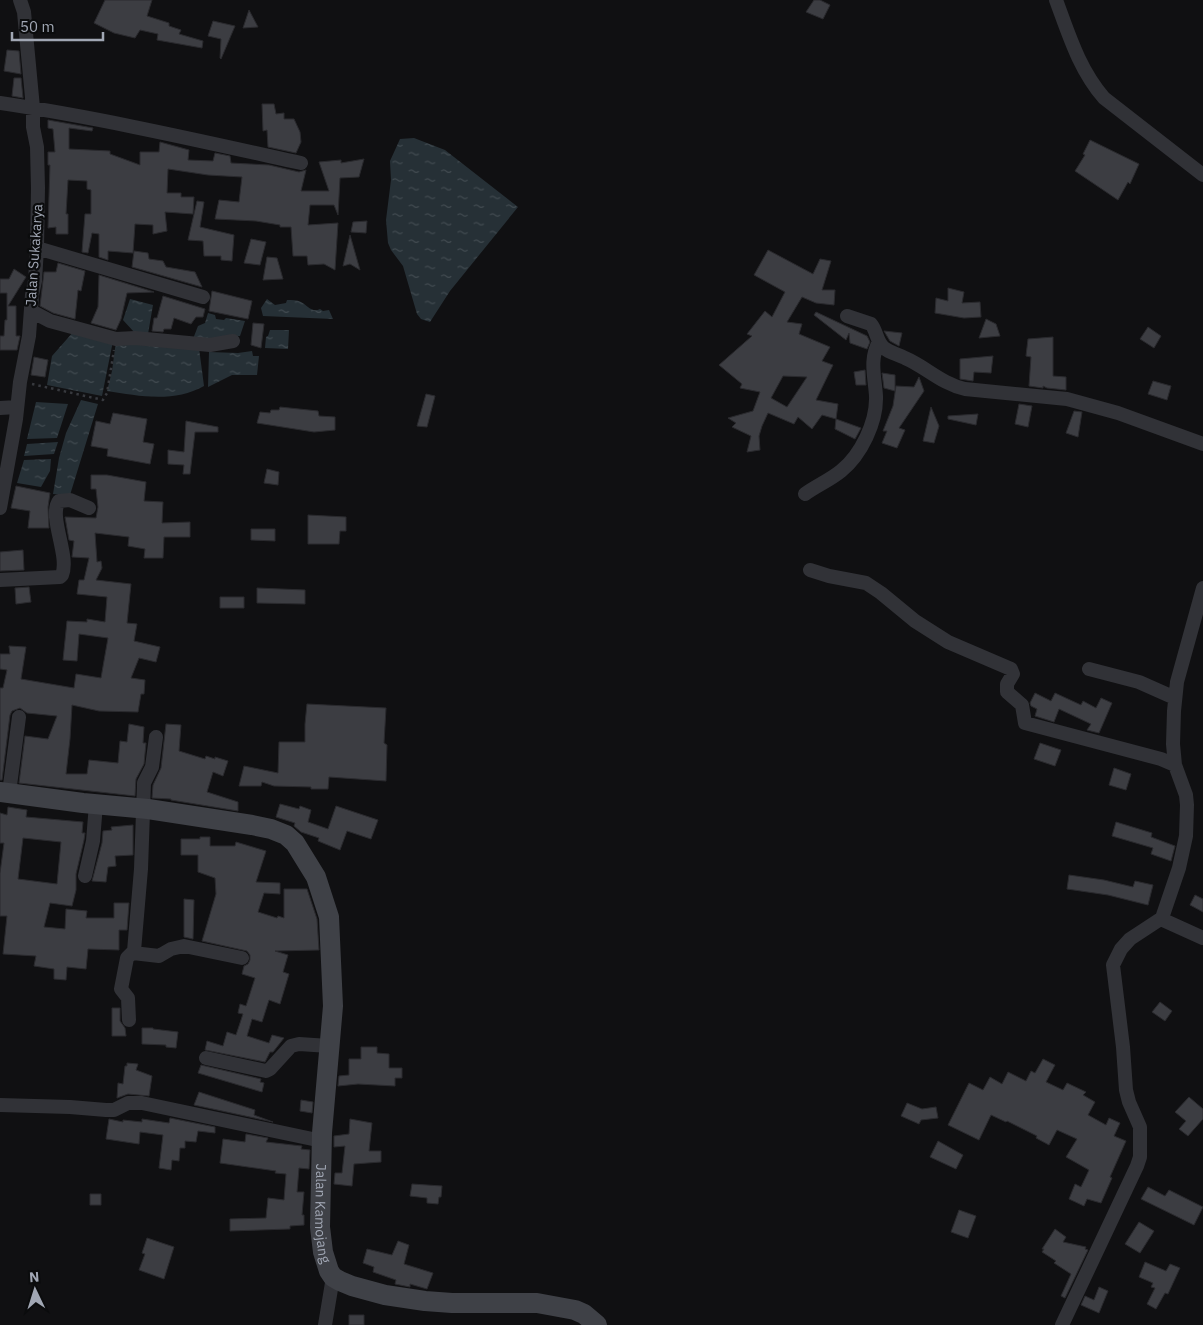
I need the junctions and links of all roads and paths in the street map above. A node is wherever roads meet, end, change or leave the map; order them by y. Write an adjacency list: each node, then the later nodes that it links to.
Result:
1 (20, 0): 4 (street, Jalan Sukakarya)
2 (1056, 0): 6 (street)
3 (0, 103): 4 (street)
4 (33, 108): 5 (street); 7 (street, Jalan Sukakarya)
5 (301, 163)
6 (1203, 175)
7 (37, 248): 8 (street); 9 (street, Jalan Sukakarya)
8 (203, 297)
9 (31, 311): 11 (street); 14 (street, Jalan Sukakarya)
10 (848, 316): 13 (street)
11 (116, 339): 12 (street); 14 (path)
12 (233, 341)
13 (879, 342): 17 (street); 18 (street)
14 (20, 382): 15 (street, Jalan Sukakarya)
15 (17, 407): 16 (street); 19 (street, Jalan Sukakarya)
16 (0, 408)
17 (1203, 444)
18 (804, 494)
19 (0, 508)
20 (89, 508): 22 (street)
21 (810, 570): 28 (street)
22 (0, 580)
23 (1203, 588): 25 (street)
24 (1089, 669): 25 (street)
25 (1175, 698): 28 (street)
26 (19, 717): 29 (street)
27 (156, 736): 31 (street)
28 (1176, 765): 33 (street)
29 (5, 792): 30 (main road, Jalan Kamojang)
30 (96, 804): 31 (main road, Jalan Kamojang); 32 (street)
31 (143, 808): 35 (street); 38 (main road, Jalan Kamojang)
32 (85, 876)
33 (1161, 919): 34 (street); 45 (street)
34 (1203, 938)
35 (133, 953): 36 (street); 37 (street)
36 (242, 958)
37 (129, 1020)
38 (329, 1046): 39 (street); 41 (main road, Jalan Kamojang)
39 (206, 1058)
40 (0, 1105): 41 (street)
41 (322, 1141): 42 (main road, Jalan Kamojang)
42 (333, 1277): 43 (street); 44 (main road, Jalan Kamojang)
43 (325, 1325)
44 (597, 1325)
45 (1062, 1325)

